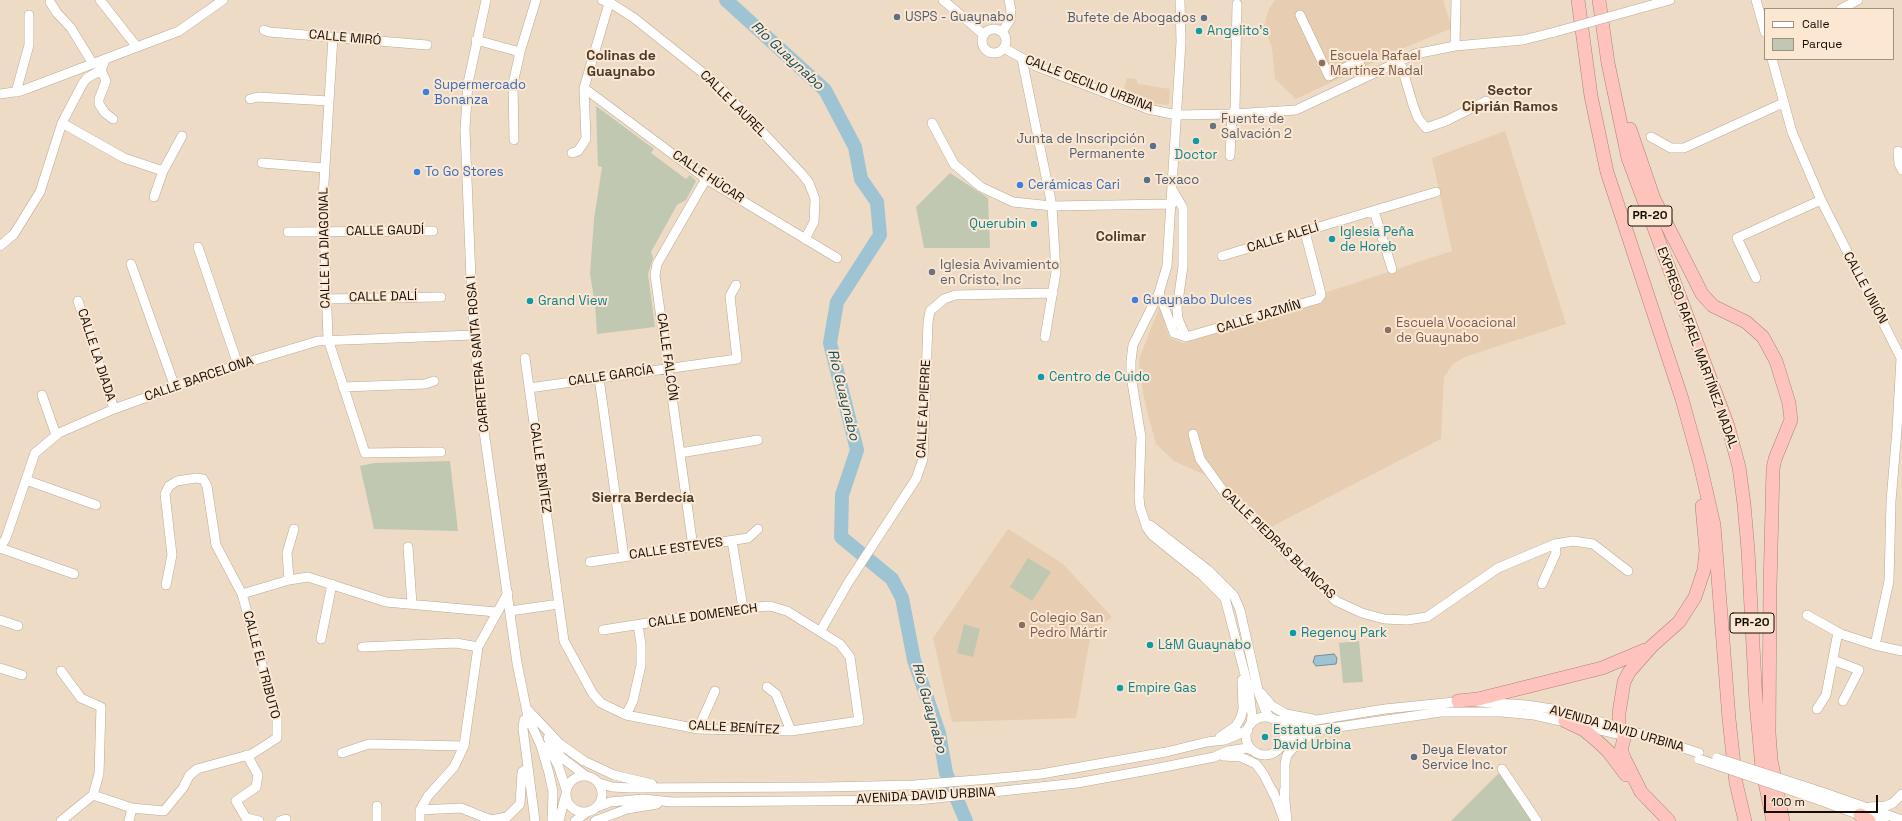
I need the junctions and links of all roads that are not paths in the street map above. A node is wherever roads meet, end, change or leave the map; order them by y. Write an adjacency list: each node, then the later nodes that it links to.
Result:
1 (100, 0): 28 (street)
2 (222, 0): 28 (street)
3 (486, 0): 25 (street, CARRETERA SANTA ROSA I)
4 (536, 0): 30 (street)
5 (943, 0): 23 (street)
6 (1009, 0): 22 (street)
7 (1180, 0): 47 (street)
8 (1456, 0): 27 (street)
9 (1578, 0): 108 (highway, PR-20)
10 (1599, 0): 35 (highway, EXPRESO RAFAEL MARTÍNEZ NADAL / PR-20)
11 (1670, 0): 27 (street, CALLE CECILIO URBINA, bridge)
12 (1756, 0): 20 (street)
13 (1858, 0): 17 (street)
14 (607, 1): 39 (street); 73 (street, CALLE LAUREL)
15 (50, 2): 36 (street)
16 (1237, 4): 46 (street)
17 (1842, 8)
18 (29, 15): 40 (street)
19 (1300, 15): 38 (street)
20 (1764, 28)
21 (264, 30): 24 (street, CALLE MIRÓ)
22 (1002, 32): 23 (street); 29 (street)
23 (983, 34): 29 (street)
24 (333, 37): 26 (street, CALLE MIRÓ); 43 (street, CALLE LA DIAGONAL)
25 (476, 40): 30 (street); 87 (street, CARRETERA SANTA ROSA I)
26 (427, 45)
27 (1455, 46): 33 (street, CALLE CECILIO URBINA)
28 (137, 47): 32 (street)
29 (1004, 48): 31 (street, CALLE CECILIO URBINA)
30 (520, 52): 53 (street)
31 (1022, 59): 47 (street, CALLE CECILIO URBINA); 67 (street)
32 (105, 60): 36 (street); 37 (street)
33 (1400, 60): 38 (street, CALLE CECILIO URBINA); 44 (street)
34 (1772, 60): 45 (street, CALLE UNIÓN)
35 (1608, 63): 209 (highway, EXPRESO RAFAEL MARTÍNEZ NADAL / PR-20); 210 (highway)
36 (93, 64): 40 (street)
37 (101, 70): 48 (street); 49 (street)
38 (1366, 77): 46 (street, CALLE CECILIO URBINA)
39 (584, 88): 55 (street); 61 (street, CALLE HÚCAR)
40 (16, 92): 41 (street)
41 (0, 94)
42 (250, 99): 43 (street)
43 (329, 101): 58 (street, CALLE LA DIAGONAL)
44 (1486, 101)
45 (1783, 103): 52 (street); 65 (street, CALLE UNIÓN)
46 (1232, 114): 47 (street, CALLE CECILIO URBINA); 56 (street)
47 (1177, 115): 62 (street)
48 (113, 119)
49 (62, 123): 60 (street); 74 (street)
50 (932, 123): 67 (street)
51 (182, 136): 60 (street)
52 (1651, 137)
53 (514, 140)
54 (1898, 151): 59 (street)
55 (572, 153)
56 (1230, 156)
57 (262, 163): 58 (street)
58 (325, 168): 71 (street, CALLE LA DIAGONAL)
59 (1902, 170)
60 (163, 171): 64 (street)
61 (706, 179): 73 (street, CALLE HÚCAR); 95 (street, CALLE FALCÓN)
62 (1173, 191): 66 (street); 89 (street)
63 (1436, 192): 68 (street, CALLE ALELÍ)
64 (154, 197)
65 (1821, 200): 80 (street); 93 (street, CALLE UNIÓN)
66 (1172, 204): 67 (street); 83 (street)
67 (1052, 206): 82 (street)
68 (1374, 211): 72 (street, CALLE ALELÍ); 79 (street)
69 (434, 231): 71 (street, CALLE GAUDÍ)
70 (288, 232): 71 (street, CALLE GAUDÍ)
71 (324, 232): 85 (street, CALLE LA DIAGONAL)
72 (1305, 232): 76 (street, CALLE ALELÍ); 89 (street, CALLE JAZMÍN)
73 (805, 239): 77 (street, CALLE HÚCAR)
74 (0, 246)
75 (198, 247): 94 (street)
76 (1222, 256)
77 (837, 258)
78 (131, 264): 99 (street)
79 (1392, 269)
80 (1756, 278)
81 (736, 286): 95 (street, CALLE GARCÍA)
82 (1053, 293): 88 (street); 139 (street, CALLE ALPIERRE)
83 (1159, 293): 89 (street); 111 (street)
84 (440, 297): 85 (street, CALLE DALÍ)
85 (326, 299): 90 (street, CALLE LA DIAGONAL)
86 (78, 301): 102 (street, CALLE LA DIADA)
87 (474, 335): 90 (street, CALLE BARCELONA); 127 (street, CARRETERA SANTA ROSA I)
88 (1045, 337)
89 (1186, 338)
90 (328, 340): 94 (street, CALLE BARCELONA); 98 (street, CALLE LA DIAGONAL)
91 (1902, 346): 93 (street)
92 (524, 358): 100 (street, CALLE BENÍTEZ)
93 (1901, 358): 142 (street)
94 (238, 365): 99 (street, CALLE BARCELONA)
95 (668, 368): 96 (street, CALLE GARCÍA); 107 (street, CALLE FALCÓN)
96 (599, 378): 100 (street, CALLE GARCÍA); 119 (street)
97 (434, 381): 98 (street)
98 (343, 386): 106 (street, CALLE LA DIAGONAL)
99 (175, 387): 102 (street, CALLE BARCELONA)
100 (529, 388): 130 (street, CALLE BENÍTEZ)
101 (42, 395): 104 (street)
102 (114, 409): 104 (street, CALLE BARCELONA)
103 (1193, 434): 115 (street, CALLE PIEDRAS BLANCAS)
104 (56, 435): 109 (street, CALLE BARCELONA)
105 (758, 440): 107 (street)
106 (440, 452)
107 (680, 453): 117 (street, CALLE FALCÓN)
108 (1700, 464): 143 (highway); 208 (highway, PR-20)
109 (26, 480): 110 (street); 118 (street, CALLE BARCELONA)
110 (96, 505)
111 (1145, 519): 148 (street); 152 (street)
112 (294, 529): 123 (street)
113 (758, 529): 114 (street, CALLE ESTEVES)
114 (732, 541): 117 (street, CALLE ESTEVES); 131 (street)
115 (1555, 544): 121 (street, CALLE PIEDRAS BLANCAS); 125 (street)
116 (408, 547): 129 (street)
117 (693, 547): 119 (street, CALLE ESTEVES)
118 (0, 548): 122 (street)
119 (624, 557): 120 (street, CALLE ESTEVES)
120 (590, 562)
121 (1628, 571)
122 (74, 574)
123 (289, 580): 124 (street); 128 (street)
124 (332, 584): 129 (street); 141 (street)
125 (1542, 584)
126 (166, 585): 128 (street)
127 (508, 593): 132 (street, CARRETERA SANTA ROSA I); 133 (street)
128 (242, 594): 174 (street, CALLE EL TRIBUTO)
129 (412, 604): 133 (street)
130 (559, 604): 132 (street); 159 (street, CALLE BENÍTEZ)
131 (743, 608): 136 (street, CALLE DOMENECH); 139 (street, CALLE DOMENECH)
132 (510, 611): 157 (street, CARRETERA SANTA ROSA I)
133 (496, 612): 145 (street)
134 (1807, 615): 140 (street)
135 (0, 620): 137 (street)
136 (638, 625): 138 (street, CALLE DOMENECH); 159 (street)
137 (18, 626)
138 (603, 630)
139 (820, 630): 167 (street, CALLE BENÍTEZ)
140 (1838, 632): 142 (street); 147 (street)
141 (321, 638)
142 (1874, 645): 146 (street)
143 (1652, 646): 155 (highway); 168 (highway)
144 (362, 647): 145 (street)
145 (478, 647): 171 (street)
146 (1902, 651)
147 (1833, 660): 156 (street); 158 (street)
148 (1242, 666): 164 (street); 169 (street)
149 (0, 668): 151 (street)
150 (60, 671): 183 (street)
151 (22, 674)
152 (1256, 684): 161 (street); 162 (street)
153 (767, 687): 167 (street)
154 (715, 691): 165 (street)
155 (1458, 701): 162 (street, AVENIDA DAVID URBINA); 168 (street, AVENIDA DAVID URBINA)
156 (1843, 701)
157 (526, 708): 160 (street, CARRETERA SANTA ROSA I); 178 (street, CARRETERA SANTA ROSA I); 180 (street); 182 (street, CARRETERA SANTA ROSA I)
158 (1817, 709)
159 (626, 715): 165 (street, CALLE BENÍTEZ)
160 (528, 717): 176 (street); 201 (street, CARRETERA SANTA ROSA I)
161 (1273, 719): 162 (street, AVENIDA DAVID URBINA); 164 (street); 170 (street)
162 (1317, 720)
163 (1565, 721): 166 (street, AVENIDA DAVID URBINA); 168 (street, AVENIDA DAVID URBINA); 181 (highway)
164 (1249, 727): 169 (street, AVENIDA DAVID URBINA); 172 (street)
165 (698, 729): 167 (street, CALLE BENÍTEZ)
166 (1325, 729): 170 (street, AVENIDA DAVID URBINA); 186 (street)
167 (791, 731)
168 (1622, 731): 181 (highway); 193 (street, AVENIDA DAVID URBINA, bridge)
169 (1207, 742): 180 (street, AVENIDA DAVID URBINA)
170 (1282, 745): 172 (street); 186 (street)
171 (464, 746): 173 (street); 191 (street)
172 (1256, 752): 175 (street, AVENIDA DAVID URBINA); 185 (street)
173 (342, 753)
174 (247, 755): 190 (street, CALLE EL TRIBUTO); 197 (street)
175 (1214, 756): 185 (street); 187 (street, AVENIDA DAVID URBINA)
176 (528, 768): 191 (street); 200 (street)
177 (1502, 769): 206 (street)
178 (586, 776): 179 (street); 182 (street)
179 (599, 783): 180 (street, AVENIDA DAVID URBINA); 189 (street)
180 (672, 787)
181 (1642, 792): 207 (highway)
182 (566, 793): 192 (street); 202 (street)
183 (93, 794): 190 (street, CALLE EL TRIBUTO); 195 (street)
184 (1902, 794): 193 (street)
185 (1274, 795): 205 (street)
186 (1285, 796): 205 (street)
187 (672, 802): 189 (street, AVENIDA DAVID URBINA); 204 (street)
188 (377, 806): 198 (street)
189 (597, 807): 192 (street)
190 (132, 808): 196 (street)
191 (420, 810): 199 (street)
192 (587, 812): 203 (street)
193 (1863, 814): 194 (street, AVENIDA DAVID URBINA); 211 (street, AVENIDA DAVID URBINA)
194 (1902, 820)
195 (61, 821)
196 (130, 821)
197 (259, 821)
198 (377, 821)
199 (420, 821)
200 (535, 821)
201 (552, 821)
202 (559, 821)
203 (575, 821)
204 (595, 821)
205 (1286, 821)
206 (1537, 821)
207 (1669, 821)
208 (1745, 821)
209 (1773, 821)
210 (1783, 821)
211 (1884, 821)

